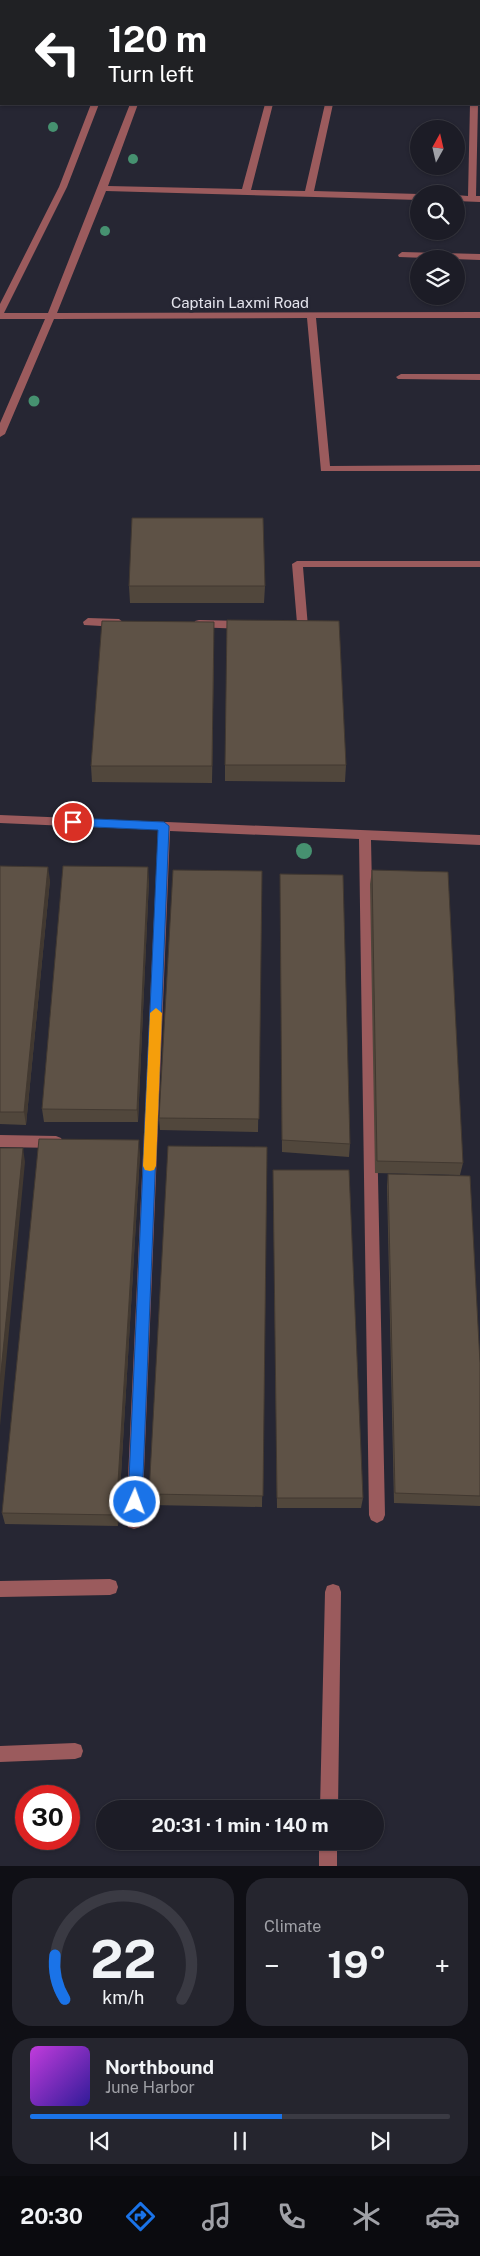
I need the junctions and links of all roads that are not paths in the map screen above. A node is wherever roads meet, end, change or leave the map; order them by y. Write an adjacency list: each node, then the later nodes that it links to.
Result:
1 (96, 105): 13 (street)
2 (134, 105): 6 (street)
3 (269, 105): 7 (street)
4 (329, 105): 8 (street)
5 (474, 105): 10 (street)
6 (104, 188): 7 (street); 16 (street)
7 (246, 192): 8 (street)
8 (309, 194): 9 (street)
9 (410, 197)
10 (476, 199)
11 (402, 255): 12 (street)
12 (480, 257)
13 (0, 314): 16 (street, Captain Laxmi Road)
14 (311, 315): 15 (street, Captain Laxmi Road); 16 (street, Captain Laxmi Road); 20 (street)
15 (480, 315)
16 (52, 316): 19 (street)
17 (401, 377): 18 (street)
18 (480, 377)
19 (0, 434)
20 (480, 468)
21 (480, 564): 26 (street)
22 (88, 622): 23 (street)
23 (127, 623)
24 (186, 624): 25 (street)
25 (254, 626)
26 (284, 626)
27 (0, 819): 28 (street)
28 (164, 826): 29 (street); 34 (street)
29 (365, 835): 30 (street); 33 (street)
30 (480, 840)
31 (0, 1141): 32 (street)
32 (66, 1142)
33 (377, 1515)
34 (134, 1522)
35 (110, 1587): 36 (street)
36 (0, 1589)
37 (333, 1592): 40 (street)
38 (75, 1751): 39 (street)
39 (0, 1754)
40 (329, 1800)
41 (328, 1850): 42 (street)
42 (328, 1866)

